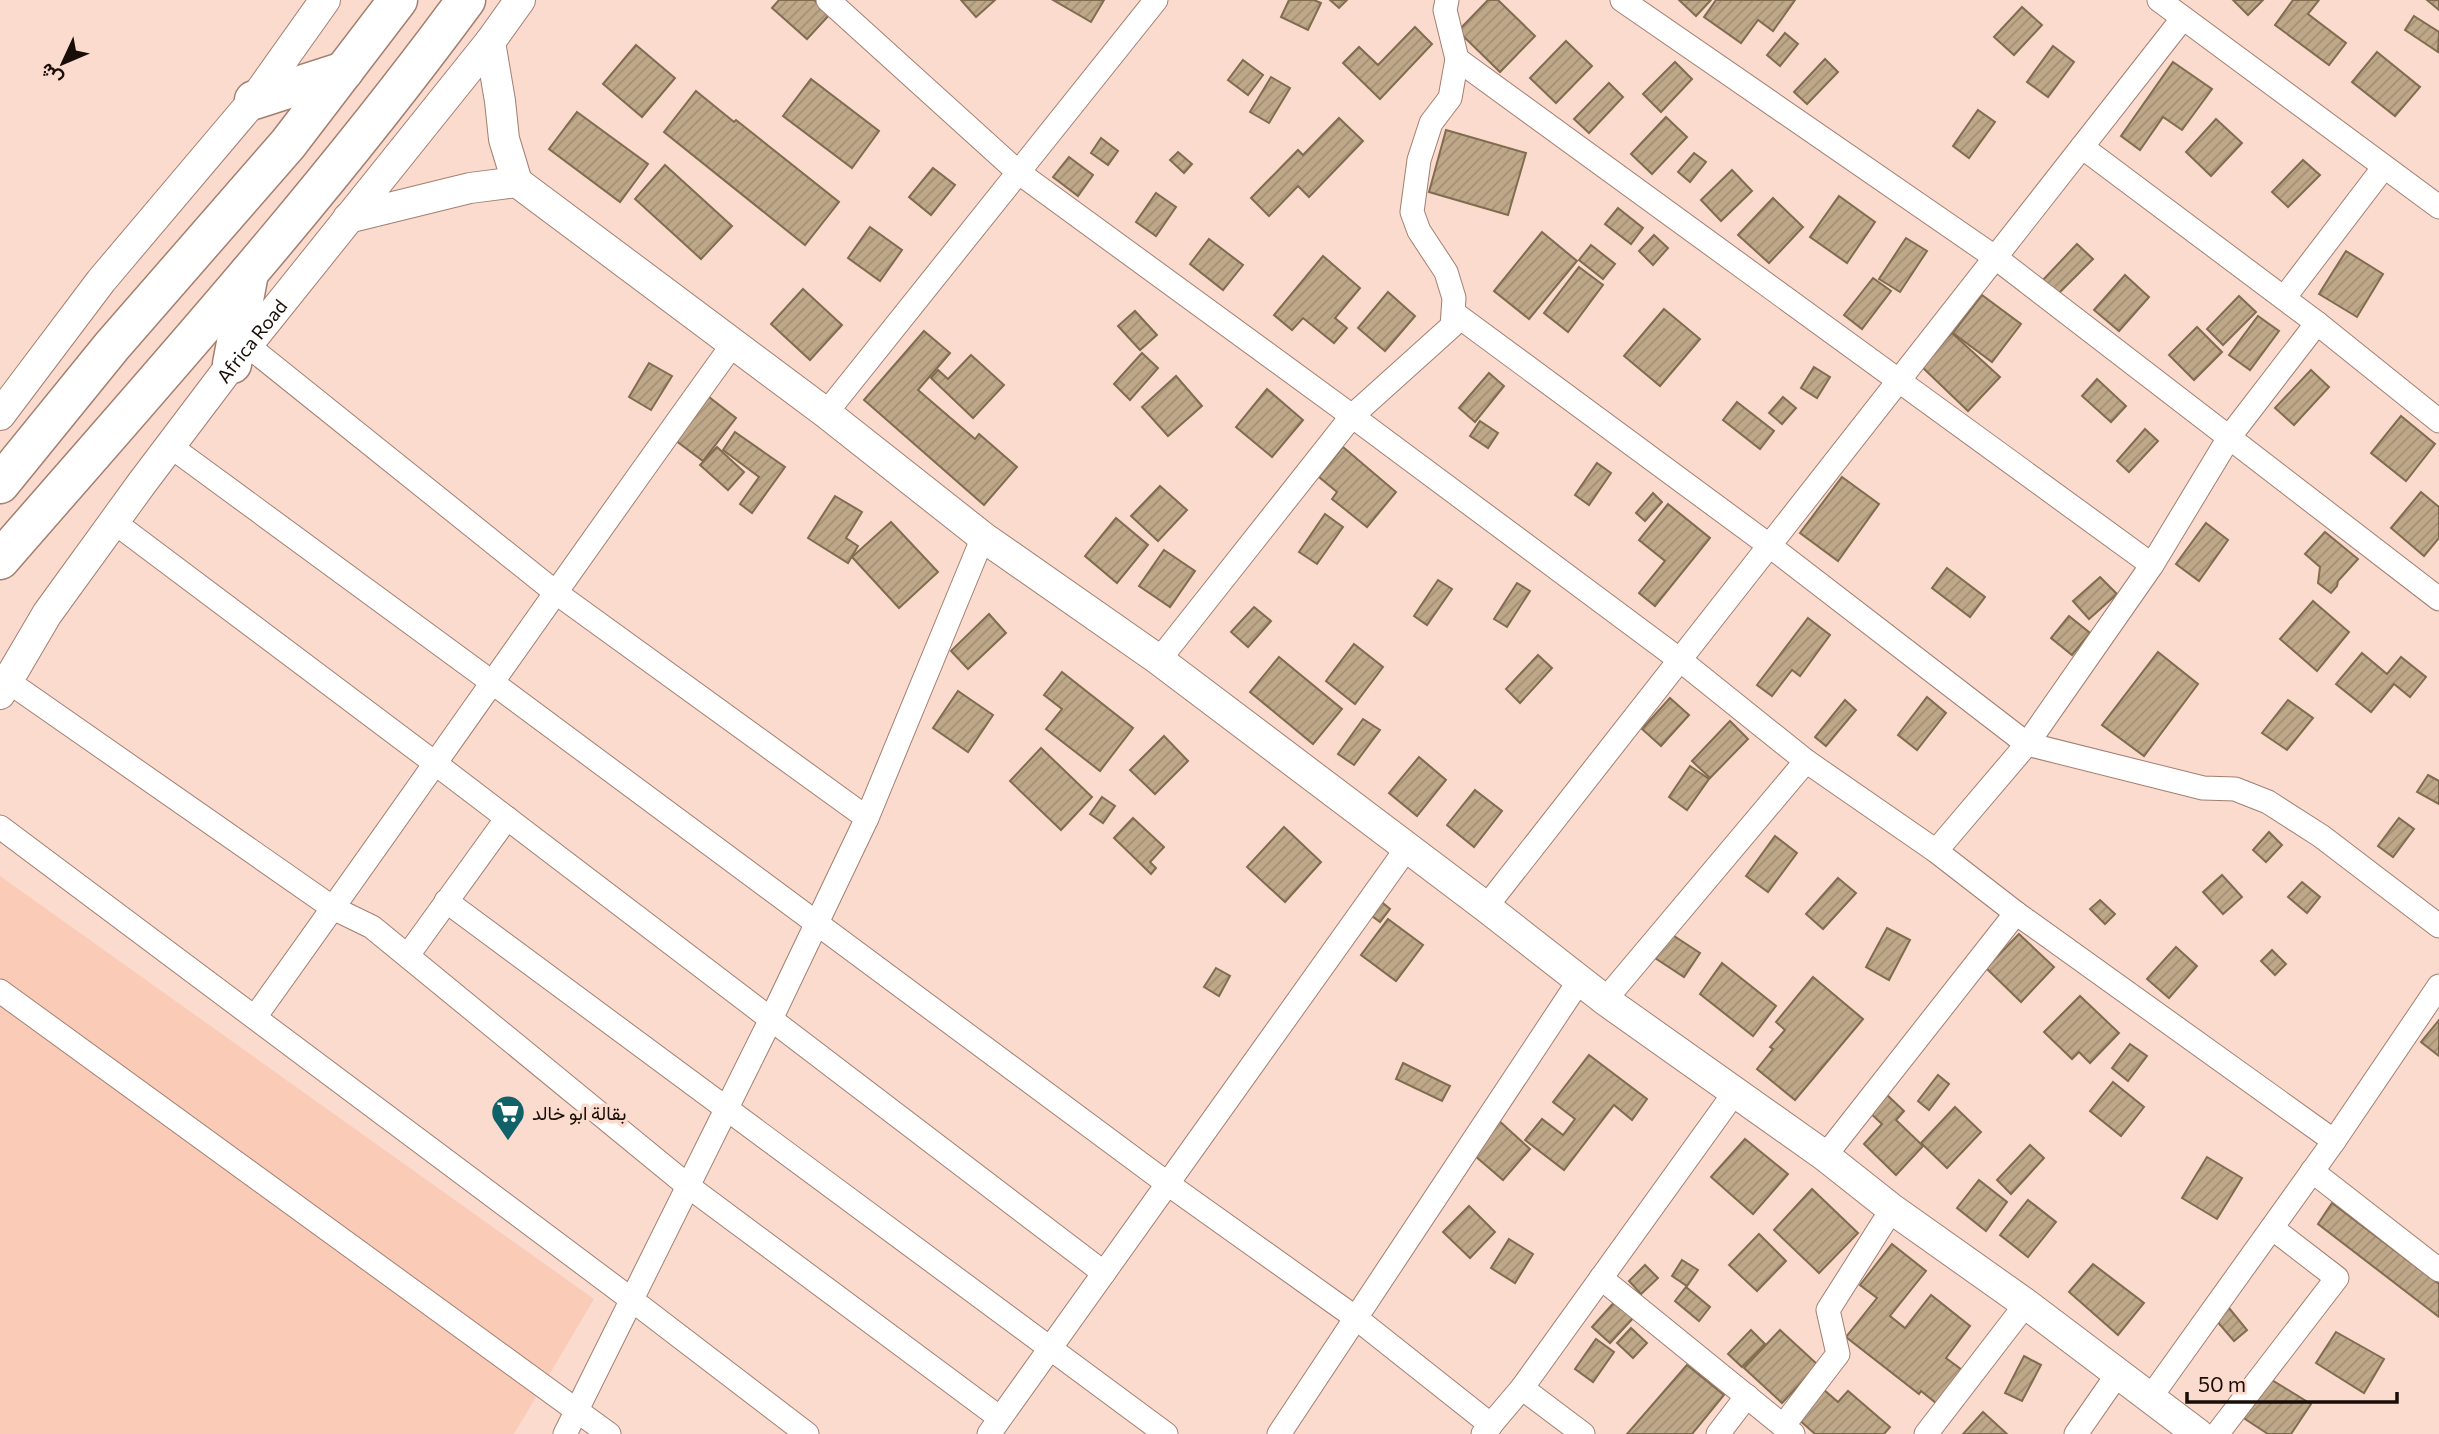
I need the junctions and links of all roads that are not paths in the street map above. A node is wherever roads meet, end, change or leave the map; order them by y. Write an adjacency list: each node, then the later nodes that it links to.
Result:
1 (325, 0): 14 (street)
2 (398, 0): 13 (highway)
3 (466, 0): 22 (highway)
4 (520, 0): 11 (street, Africa Road)
5 (828, 0): 17 (street)
6 (1156, 0): 17 (street)
7 (1447, 0): 12 (street)
8 (1622, 0): 21 (street)
9 (2158, 0): 10 (street)
10 (2183, 18): 15 (street); 16 (street)
11 (490, 42): 18 (street); 20 (street, Africa Road)
12 (1457, 59): 24 (street); 28 (street)
13 (344, 71): 14 (highway); 35 (highway)
14 (254, 100): 30 (street)
15 (2082, 147): 21 (street); 23 (street)
16 (2384, 167): 19 (street); 23 (street)
17 (1018, 172): 29 (street); 31 (street)
18 (517, 182): 20 (street); 26 (street)
19 (2439, 207)
20 (348, 218): 27 (street, Africa Road)
21 (1996, 257): 28 (street); 33 (street)
22 (250, 271): 27 (highway); 39 (highway)
23 (2284, 299): 25 (street)
24 (1454, 313): 31 (street); 38 (street)
25 (2317, 323): 32 (street); 33 (street)
26 (733, 344): 29 (street); 41 (street)
27 (239, 355): 34 (street, Africa Road); 41 (street)
28 (1898, 381): 38 (street); 40 (street)
29 (826, 412): 37 (street)
30 (0, 415)
31 (1352, 416): 43 (street); 44 (street)
32 (2439, 421)
33 (2230, 436): 40 (street); 42 (street)
34 (170, 446): 36 (street, Africa Road); 45 (street)
35 (0, 484)
36 (114, 522): 46 (street, Africa Road); 49 (street)
37 (983, 537): 43 (street); 51 (street)
38 (1770, 546): 44 (street); 47 (street)
39 (0, 560)
40 (2152, 565): 47 (street)
41 (555, 592): 45 (street); 51 (street)
42 (2439, 599)
43 (1159, 660): 53 (street)
44 (1680, 660): 48 (street); 56 (street)
45 (493, 682): 49 (street); 59 (street)
46 (4, 688): 57 (street)
47 (2027, 744): 54 (street); 60 (street)
48 (1806, 761): 54 (street); 65 (street)
49 (436, 764): 50 (street); 57 (street)
50 (507, 818): 55 (street); 67 (street)
51 (867, 818): 59 (street)
52 (0, 827): 66 (street)
53 (1407, 848): 56 (street); 73 (street)
54 (1936, 851): 58 (street)
55 (446, 901): 61 (street); 69 (street)
56 (1486, 907): 62 (street)
57 (334, 908): 61 (street); 66 (street)
58 (2016, 913): 70 (street); 71 (street)
59 (817, 923): 67 (street); 73 (street)
60 (2439, 926)
61 (408, 955): 74 (street)
62 (1579, 981): 65 (street); 82 (street)
63 (2439, 986): 70 (street)
64 (0, 990): 88 (street)
65 (1605, 1000): 68 (street)
66 (255, 1017): 80 (street)
67 (771, 1019): 69 (street); 78 (street)
68 (1735, 1092): 71 (street); 79 (street)
69 (727, 1108): 74 (street); 83 (street)
70 (2334, 1141): 72 (street)
71 (1825, 1156): 75 (street)
72 (2312, 1171): 76 (street); 77 (street)
73 (1168, 1184): 78 (street); 82 (street)
74 (688, 1186): 80 (street); 89 (street)
75 (1892, 1209): 81 (street); 91 (street)
76 (2272, 1228): 87 (street); 102 (street)
77 (2439, 1270)
78 (1104, 1273): 83 (street)
79 (1601, 1278): 85 (street); 86 (street)
80 (632, 1300): 88 (street); 94 (street)
81 (2026, 1304): 84 (street); 99 (street)
82 (1356, 1318): 90 (street); 96 (street)
83 (1051, 1347): 89 (street); 95 (street)
84 (2118, 1375): 87 (street); 100 (street)
85 (1522, 1388): 90 (street); 97 (street)
86 (1747, 1396): 91 (street); 98 (street)
87 (2150, 1398): 101 (street)
88 (577, 1410): 92 (street); 93 (street)
89 (994, 1426)
90 (1487, 1429)
91 (1788, 1430)
92 (565, 1434)
93 (609, 1434)
94 (807, 1434)
95 (1166, 1434)
96 (1279, 1434)
97 (1583, 1434)
98 (1718, 1434)
99 (1926, 1434)
100 (2076, 1434)
101 (2198, 1434)
102 (2217, 1434)

